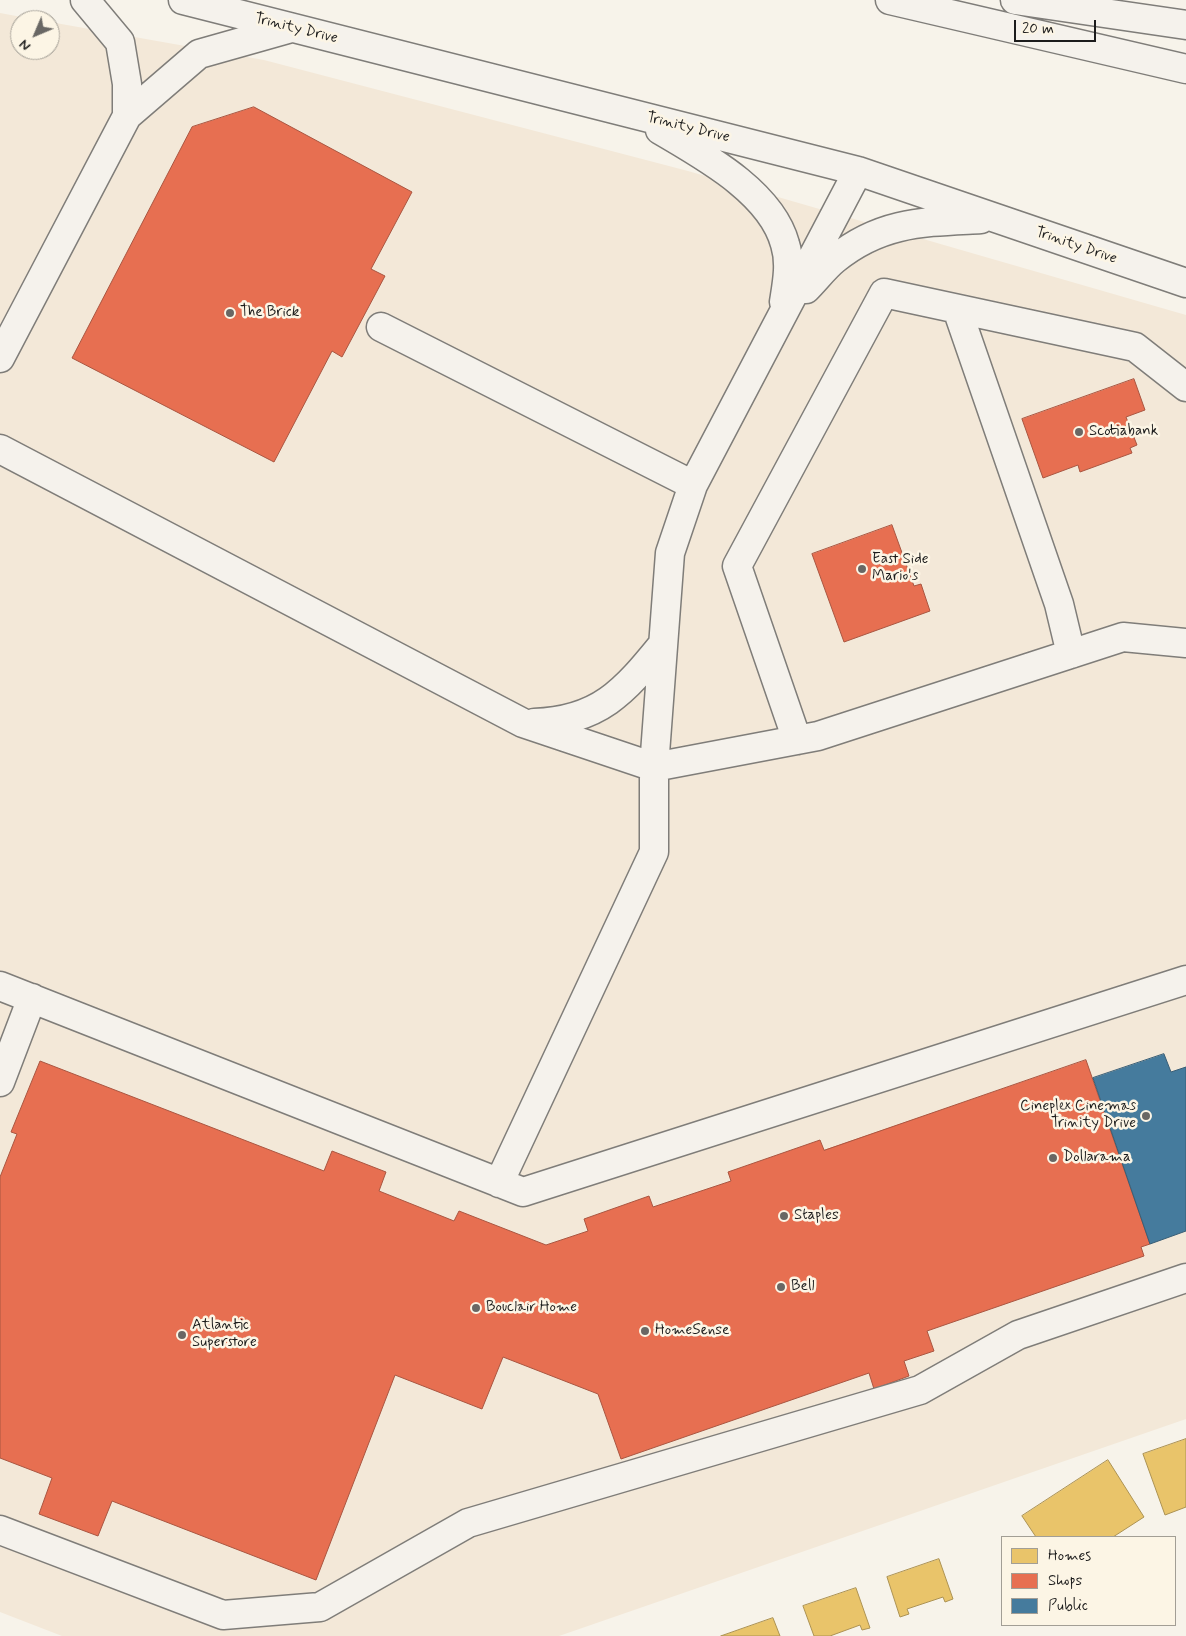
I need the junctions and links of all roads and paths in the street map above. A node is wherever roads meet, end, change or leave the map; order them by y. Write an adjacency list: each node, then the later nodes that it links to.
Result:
1 (85, 0): 9 (main road)
2 (183, 0): 6 (main road, Trinity Drive)
3 (890, 0): 7 (main road)
4 (1015, 0): 5 (main road)
5 (1186, 25)
6 (293, 28): 8 (main road, Trinity Drive); 9 (main road)
7 (1186, 69)
8 (635, 115): 10 (main road, Trinity Drive); 15 (main road)
9 (127, 116): 14 (main road)
10 (858, 171): 11 (main road, Trinity Drive); 15 (main road)
11 (996, 218): 12 (main road, Trinity Drive); 15 (main road)
12 (1186, 283)
13 (957, 309): 19 (main road); 24 (main road); 26 (main road)
14 (23, 314): 17 (main road); 18 (main road)
15 (783, 314): 21 (main road)
16 (381, 327): 21 (main road)
17 (0, 338)
18 (0, 358)
19 (1186, 387)
20 (0, 450): 25 (main road)
21 (693, 485): 23 (main road)
22 (1186, 643): 24 (main road)
23 (663, 644): 25 (main road); 27 (main road)
24 (1072, 654): 26 (main road)
25 (523, 723): 27 (main road)
26 (797, 740): 27 (main road)
27 (654, 767): 32 (main road)
28 (1186, 980): 32 (main road)
29 (0, 986): 30 (main road)
30 (32, 998): 31 (main road); 32 (main road)
31 (0, 1082)
32 (500, 1183)
33 (1186, 1278): 34 (main road)
34 (0, 1530)

